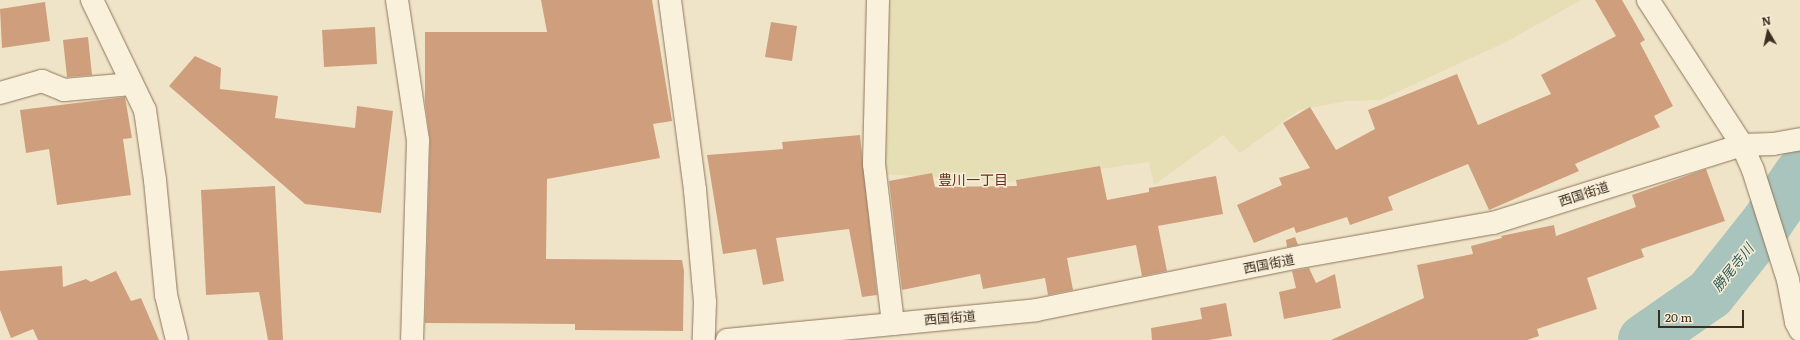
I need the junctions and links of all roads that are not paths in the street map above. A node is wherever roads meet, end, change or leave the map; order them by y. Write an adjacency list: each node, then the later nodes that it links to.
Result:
1 (92, 0): 6 (street)
2 (397, 0): 13 (street)
3 (670, 0): 14 (street)
4 (878, 0): 10 (street)
5 (1648, 0): 9 (street)
6 (132, 84): 7 (street); 12 (street)
7 (0, 93)
8 (1800, 139): 9 (street, 西国街道)
9 (1742, 145): 10 (street, 西国街道); 11 (street)
10 (893, 324): 15 (street, 西国街道)
11 (1800, 330)
12 (177, 340)
13 (412, 340)
14 (704, 340)
15 (727, 340)

